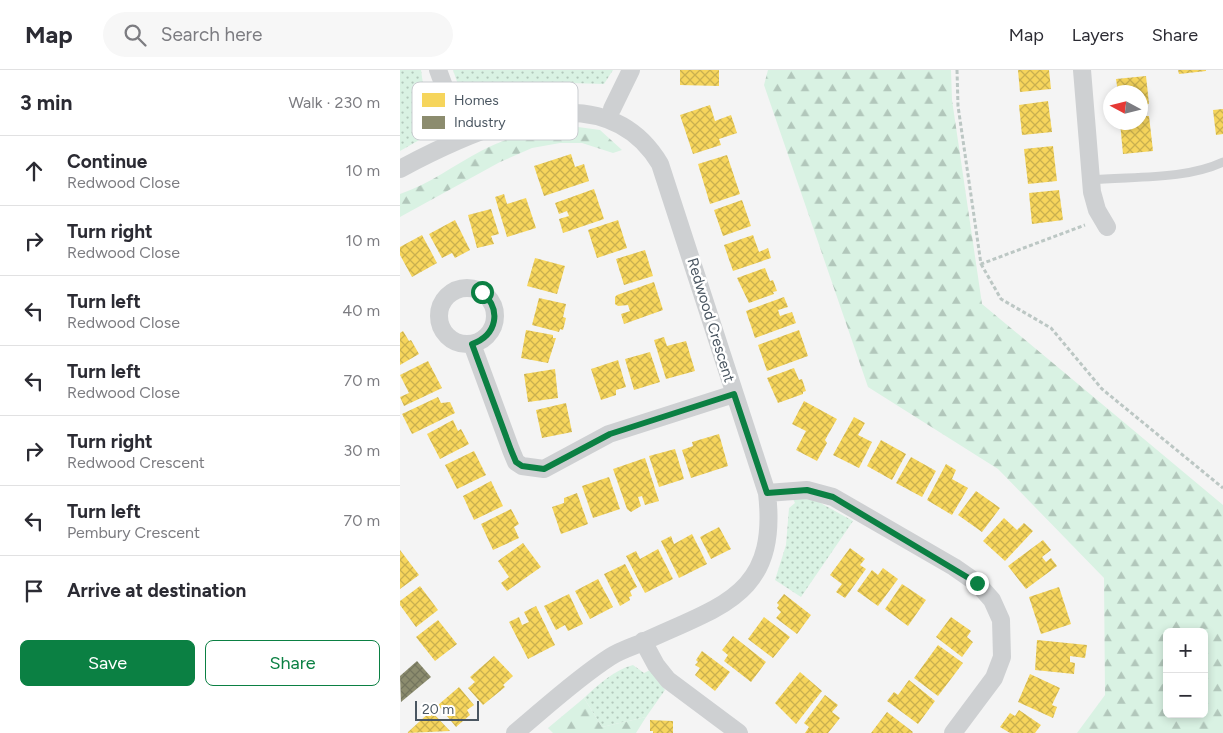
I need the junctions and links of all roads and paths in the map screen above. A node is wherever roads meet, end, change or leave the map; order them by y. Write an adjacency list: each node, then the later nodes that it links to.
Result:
1 (438, 70): 5 (street)
2 (630, 70): 7 (street)
3 (957, 70): 13 (path)
4 (1082, 70): 11 (street)
5 (442, 82)
6 (578, 101): 7 (street, Redwood Crescent)
7 (612, 109): 15 (street, Redwood Crescent)
8 (453, 140): 10 (street, Redwood Crescent)
9 (1223, 162): 11 (lane)
10 (400, 169)
11 (1090, 180): 12 (street)
12 (1105, 222): 13 (path)
13 (982, 264): 16 (path)
14 (472, 344): 15 (street)
15 (734, 394): 17 (street, Redwood Crescent)
16 (1223, 488)
17 (767, 493): 18 (street, Redwood Crescent); 21 (street)
18 (644, 642): 19 (street, Redwood Crescent); 20 (street)
19 (515, 733)
20 (740, 733)
21 (953, 733)

